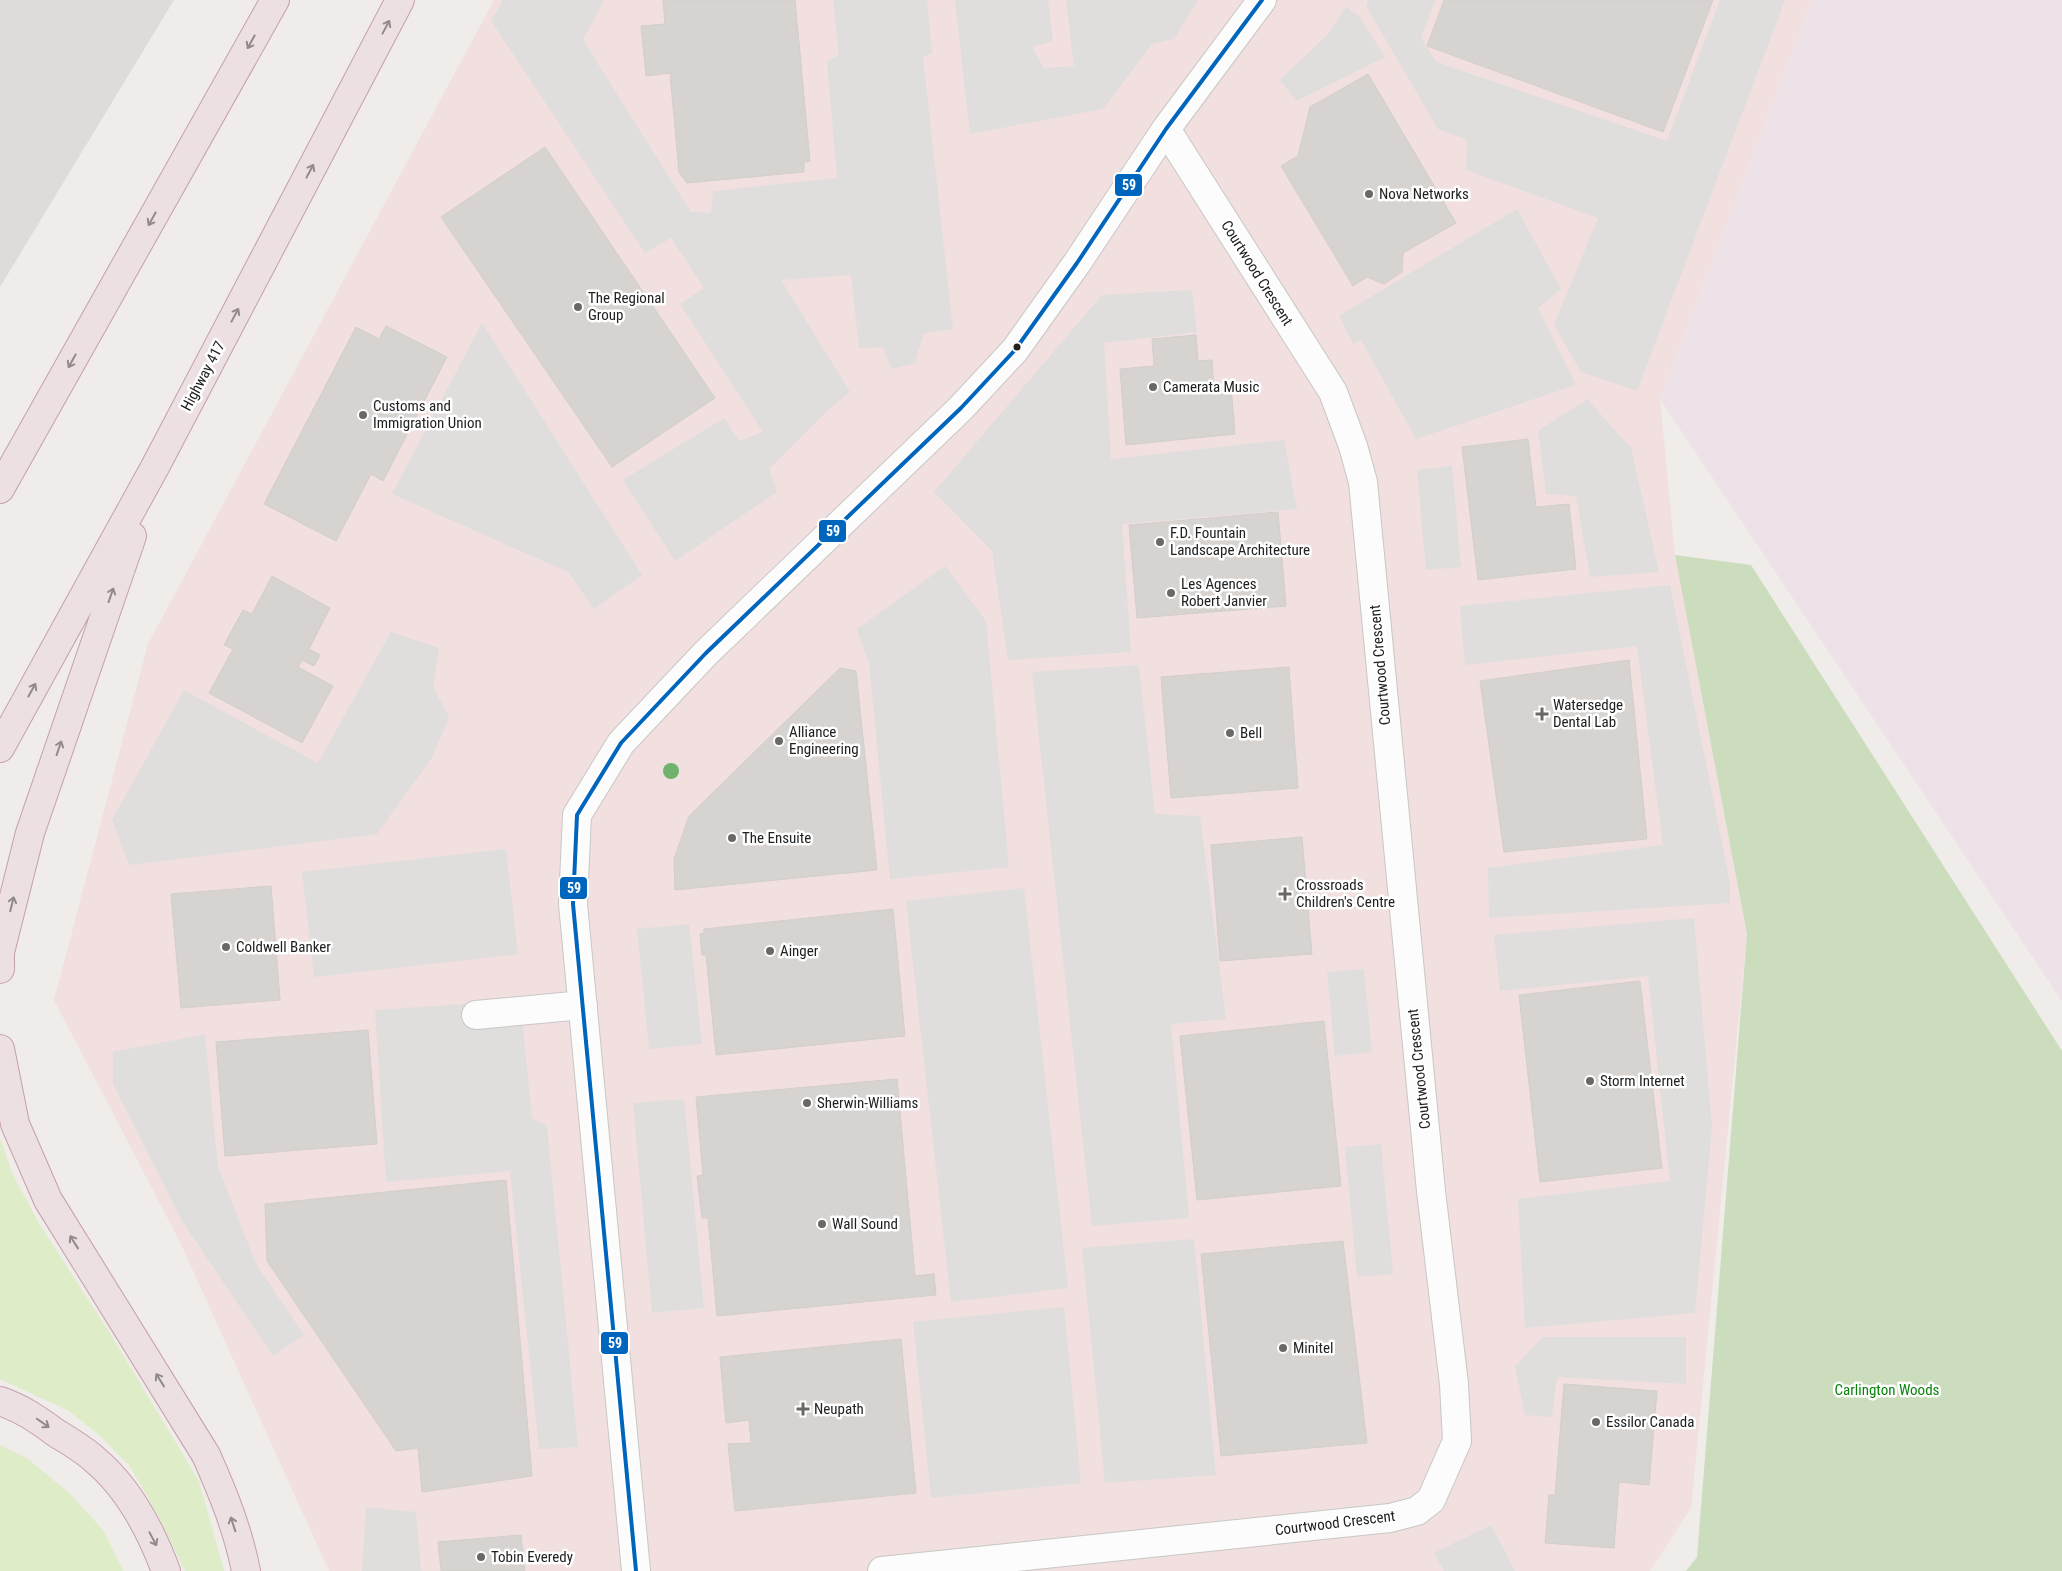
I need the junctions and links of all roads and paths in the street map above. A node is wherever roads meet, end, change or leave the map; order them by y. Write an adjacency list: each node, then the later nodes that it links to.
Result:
1 (275, 0): 6 (highway, one-way to 6)
2 (400, 0): 5 (highway, Highway 417, one-way to 2)
3 (1262, 0): 4 (street)
4 (1166, 129): 9 (street); 16 (street, Courtwood Crescent)
5 (156, 467): 7 (highway, Highway 417, one-way to 5); 8 (highway, one-way to 5)
6 (0, 489)
7 (0, 748)
8 (0, 969)
9 (583, 1005): 10 (street); 15 (street)
10 (476, 1015)
11 (0, 1050): 14 (highway, one-way to 11)
12 (0, 1401): 13 (highway, one-way to 13)
13 (166, 1571)
14 (246, 1571)
15 (636, 1571)
16 (882, 1571)

